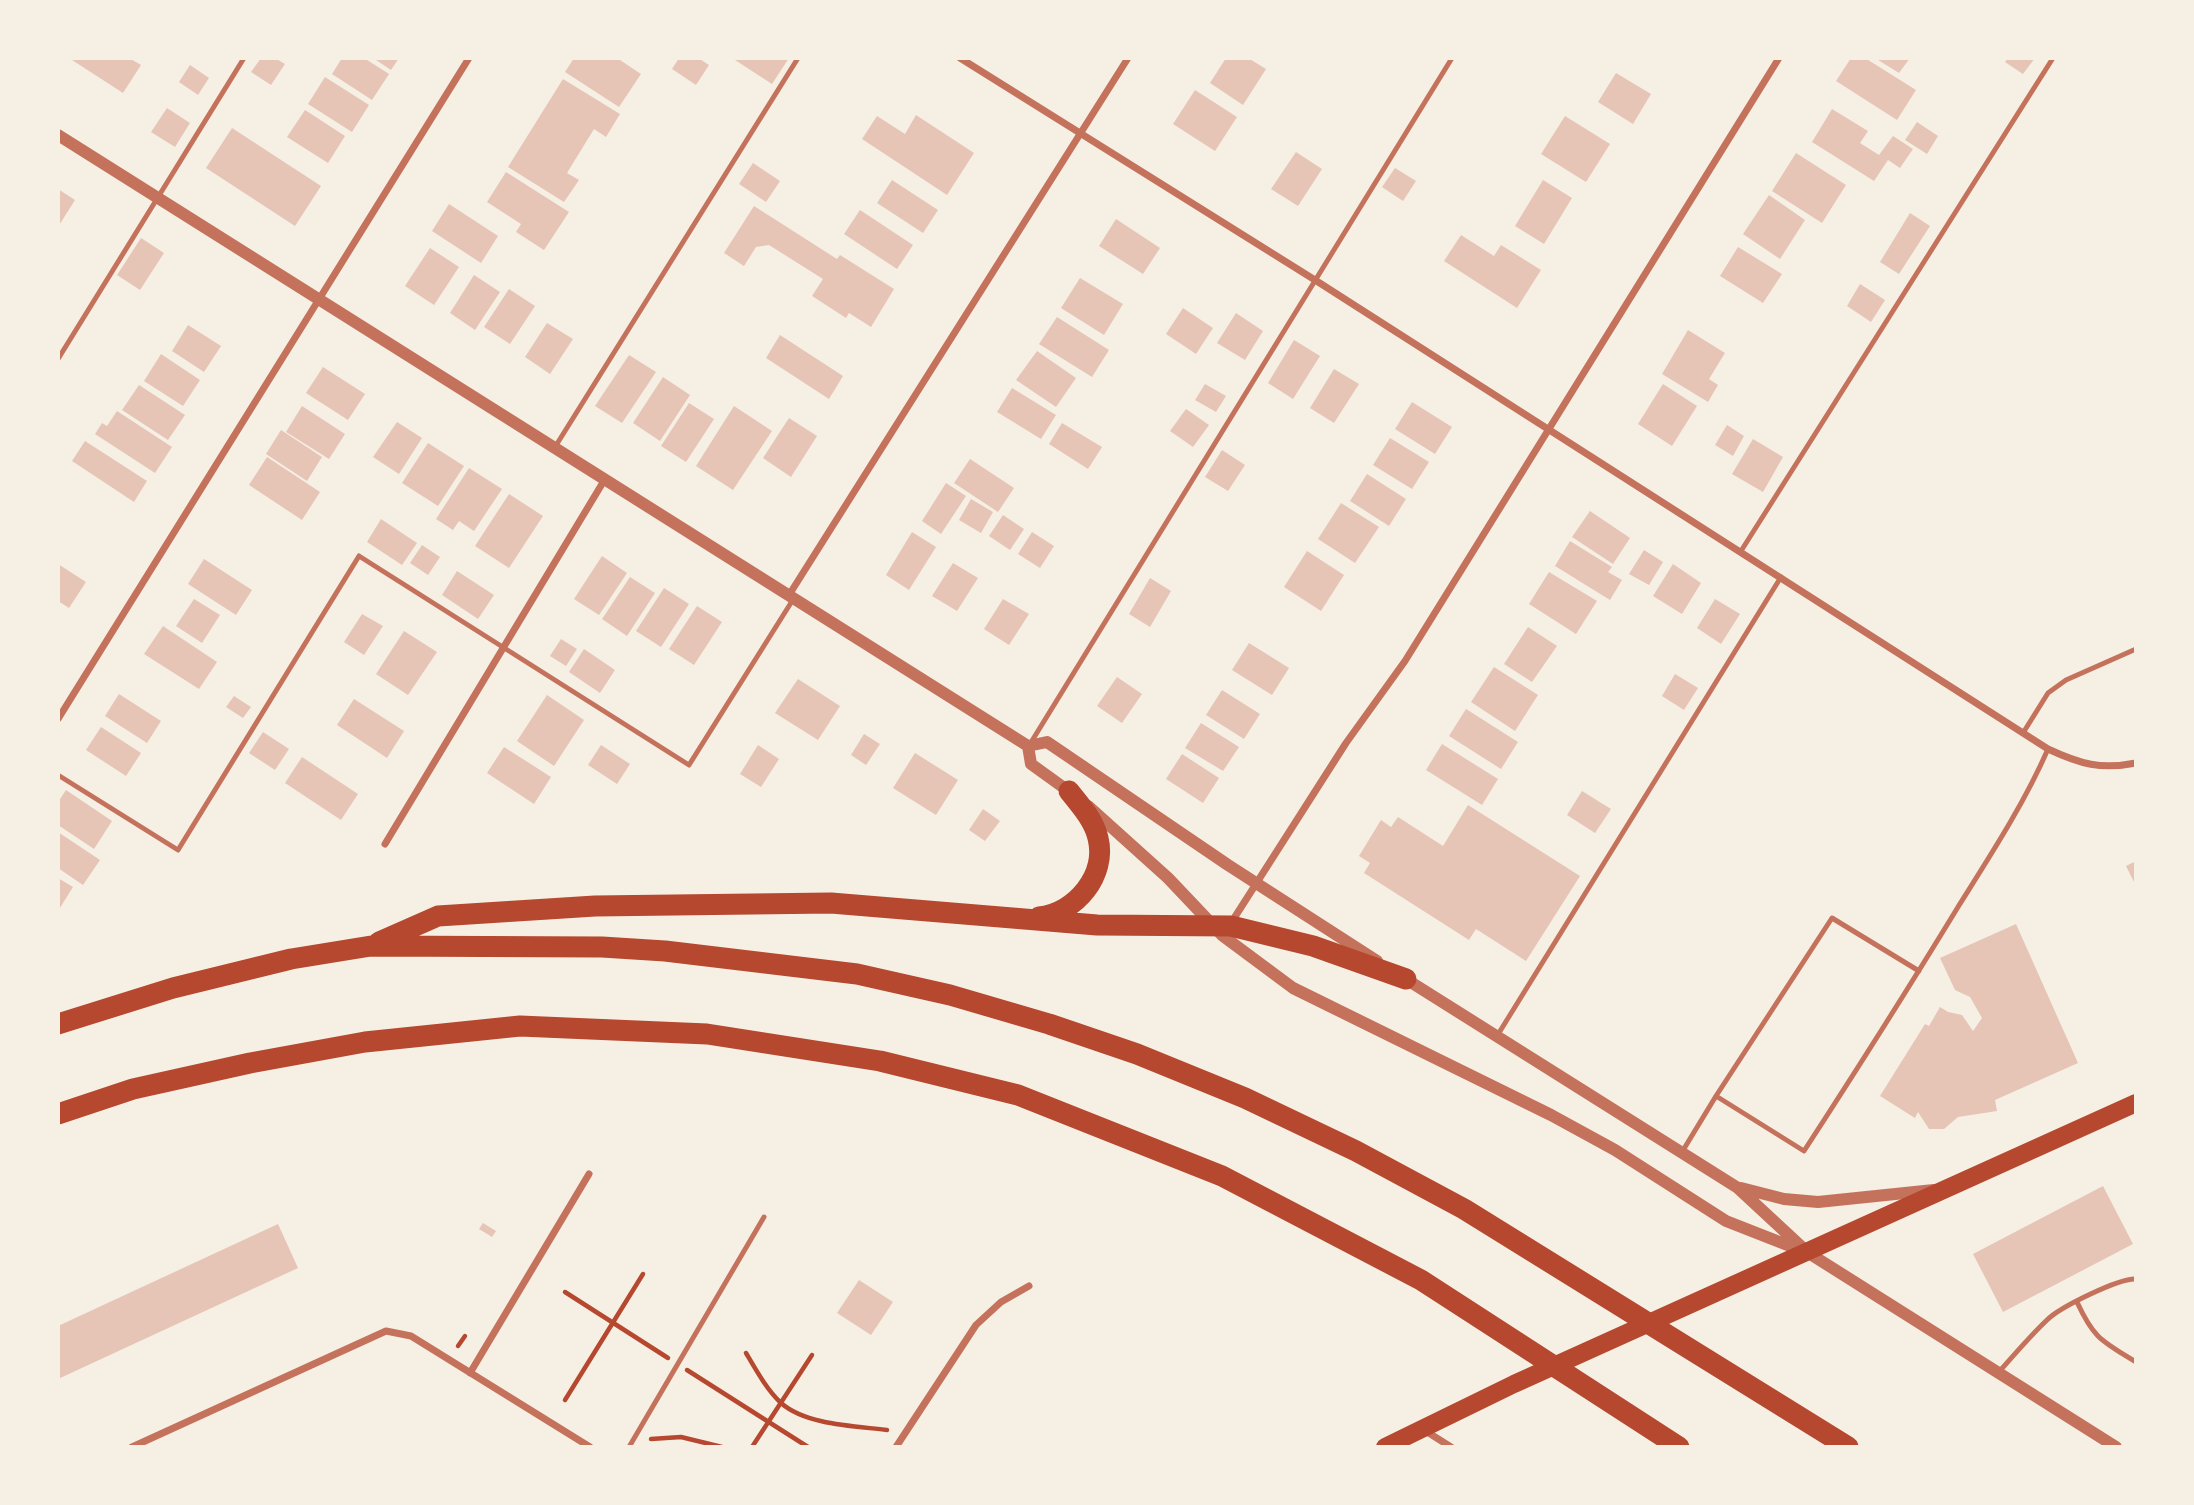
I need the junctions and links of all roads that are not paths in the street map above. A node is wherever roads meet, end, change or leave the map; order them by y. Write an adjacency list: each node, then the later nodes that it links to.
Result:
1 (244, 58): 11 (lane)
2 (469, 58): 13 (street)
3 (798, 58): 16 (lane)
4 (960, 58): 9 (street)
5 (1128, 58): 9 (street)
6 (1452, 58): 12 (lane)
7 (1779, 58): 15 (street)
8 (2053, 58): 18 (lane)
9 (1081, 134): 12 (street); 20 (street)
10 (58, 135): 11 (street)
11 (158, 198): 13 (street); 14 (lane)
12 (1315, 280): 15 (street); 25 (lane)
13 (319, 299): 16 (street); 23 (street)
14 (58, 359)
15 (1548, 429): 18 (street); 31 (street)
16 (554, 447): 17 (street)
17 (605, 479): 20 (street); 21 (street)
18 (1741, 551): 19 (street)
19 (1781, 577): 24 (street); 38 (lane)
20 (792, 596): 21 (lane); 25 (street)
21 (504, 647): 28 (lane); 30 (street)
22 (2136, 649): 24 (lane)
23 (58, 719)
24 (2023, 733): 26 (street)
25 (1028, 746): 29 (street); 31 (street)
26 (2048, 749): 27 (street); 35 (lane)
27 (2136, 763)
28 (58, 775)
29 (1069, 791): 32 (highway); 33 (street)
30 (385, 844)
31 (1256, 883): 33 (street); 36 (street)
32 (1021, 919): 33 (highway); 34 (highway)
33 (1221, 929): 36 (highway); 47 (street)
34 (371, 946): 37 (highway); 62 (highway)
35 (1919, 971): 39 (lane); 39 (lane)
36 (1406, 979): 38 (street)
37 (58, 1024)
38 (1496, 1036): 42 (street)
39 (1716, 1096): 42 (lane)
40 (2136, 1103): 45 (main road)
41 (58, 1114): 61 (highway)
42 (1682, 1152): 44 (street)
43 (589, 1174): 52 (street)
44 (1738, 1188): 45 (street); 47 (street)
45 (1948, 1188): 47 (main road)
46 (764, 1217): 57 (lane)
47 (1807, 1252): 53 (street); 54 (main road)
48 (2136, 1279): 50 (lane)
49 (1029, 1286): 58 (street)
50 (2077, 1302): 51 (lane); 53 (lane)
51 (2136, 1362)
52 (470, 1373): 55 (street); 56 (street)
53 (1998, 1373): 63 (street)
54 (1424, 1430): 59 (main road); 60 (street)
55 (132, 1447)
56 (590, 1447)
57 (629, 1447)
58 (897, 1447)
59 (1385, 1447)
60 (1451, 1447)
61 (1679, 1447)
62 (1848, 1447)
63 (2116, 1447)

